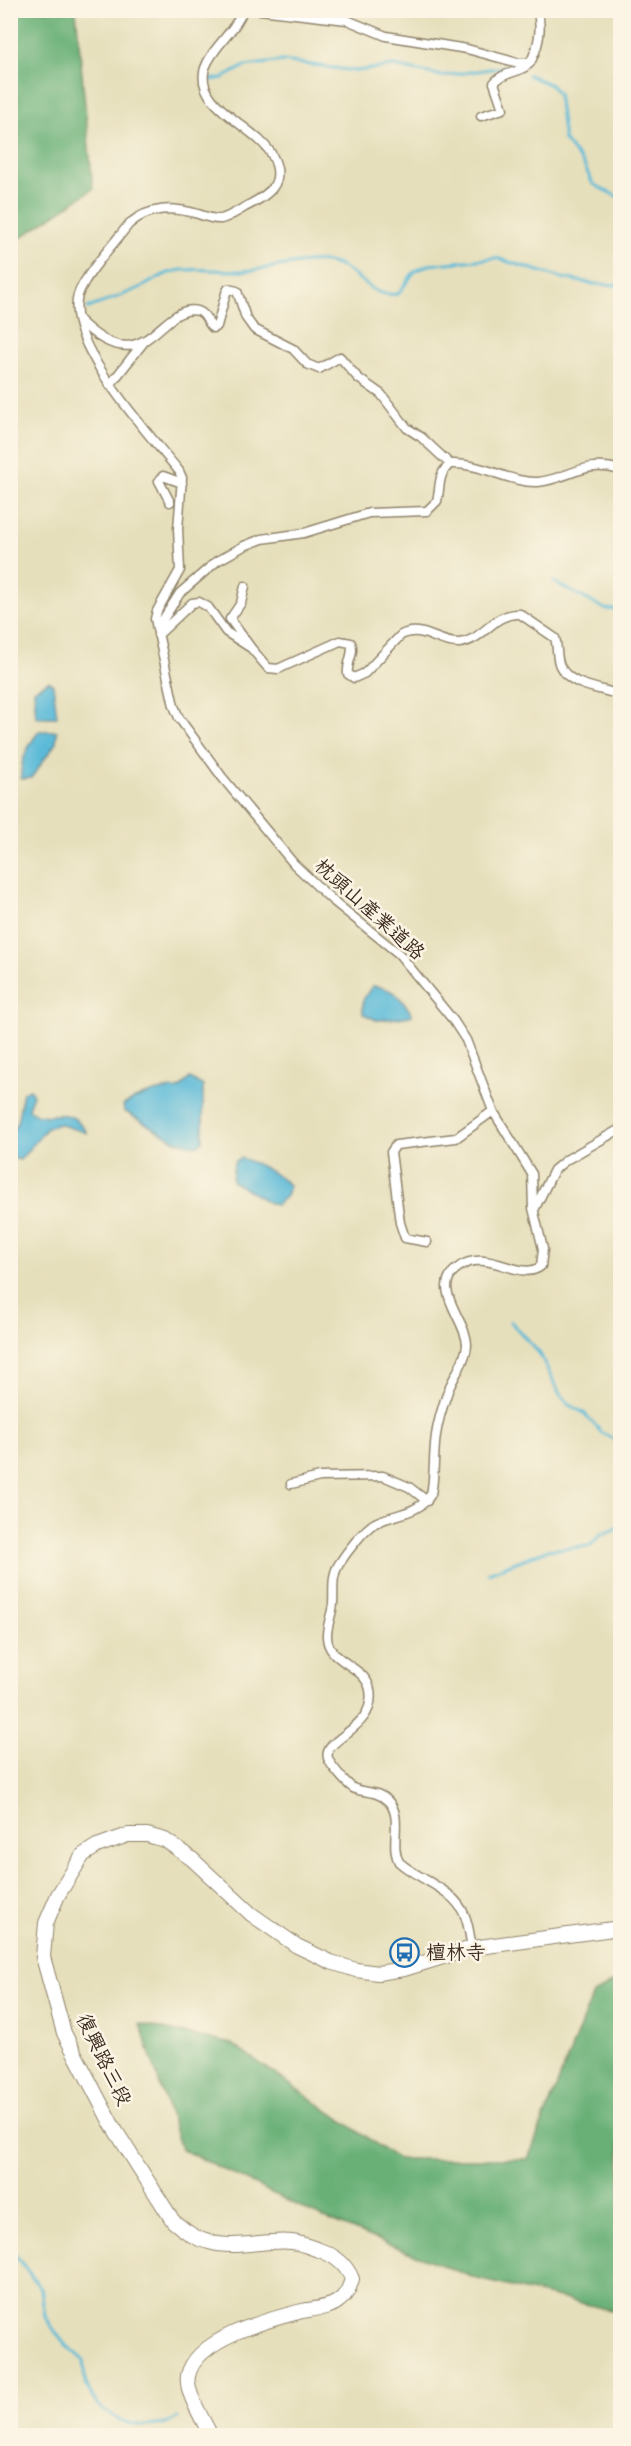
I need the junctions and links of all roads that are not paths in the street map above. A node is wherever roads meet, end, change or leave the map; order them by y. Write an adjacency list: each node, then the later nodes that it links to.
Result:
1 (243, 10): 6 (street)
2 (260, 10): 4 (street)
3 (537, 10): 4 (street)
4 (530, 63): 5 (street)
5 (481, 116)
6 (77, 317): 7 (street); 8 (street)
7 (143, 343): 8 (street); 9 (street)
8 (110, 385): 11 (street)
9 (450, 464): 10 (street); 14 (street)
10 (621, 470)
11 (183, 483): 12 (street); 14 (street, 枕頭山產業道路)
12 (170, 502)
13 (245, 586): 15 (street)
14 (157, 632): 15 (street); 17 (street, 枕頭山產業道路)
15 (251, 648): 16 (street)
16 (621, 695)
17 (493, 1111): 19 (street, 枕頭山產業道路); 20 (street)
18 (621, 1129): 19 (street)
19 (534, 1210): 22 (street, 枕頭山產業道路)
20 (427, 1242)
21 (291, 1484): 22 (street)
22 (427, 1501): 24 (street)
23 (621, 1928): 24 (main road, 復興路三段)
24 (472, 1948): 25 (main road, 復興路三段)
25 (211, 2436)

